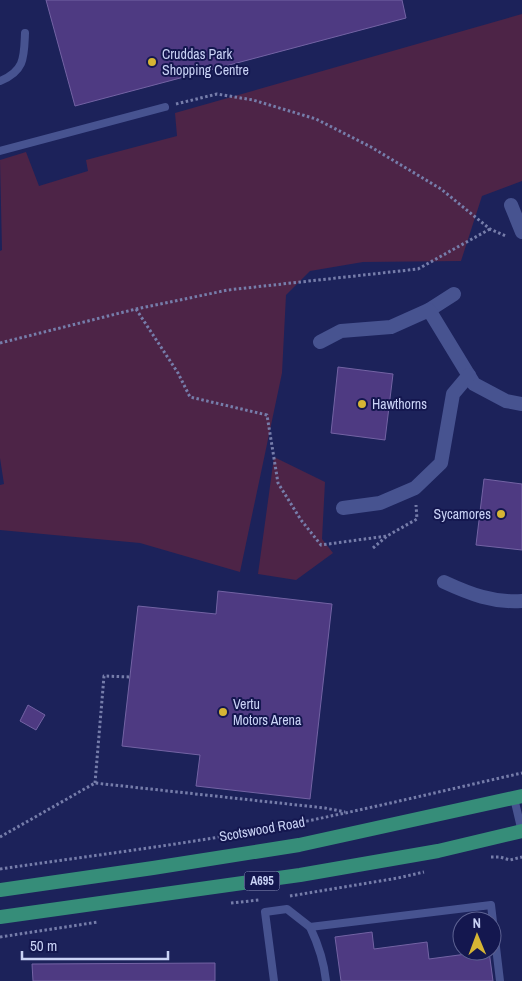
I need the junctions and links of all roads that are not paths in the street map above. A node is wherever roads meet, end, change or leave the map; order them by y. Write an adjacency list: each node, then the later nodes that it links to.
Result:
1 (25, 33): 2 (lane)
2 (0, 82)
3 (165, 107): 4 (lane)
4 (0, 151)
5 (511, 205): 6 (street)
6 (518, 236)
7 (454, 294): 8 (street)
8 (429, 310): 9 (street); 10 (street)
9 (320, 342)
10 (469, 375): 11 (street); 12 (street)
11 (522, 404)
12 (343, 508)
13 (444, 582): 14 (street)
14 (522, 601)
15 (518, 797): 16 (lane); 17 (main road, Scotswood Road / A695)
16 (522, 831): 18 (main road, A695)
17 (0, 890)
18 (0, 917)
19 (310, 928): 20 (lane); 21 (lane); 22 (lane)
20 (274, 981)
21 (326, 981)
22 (500, 981)

